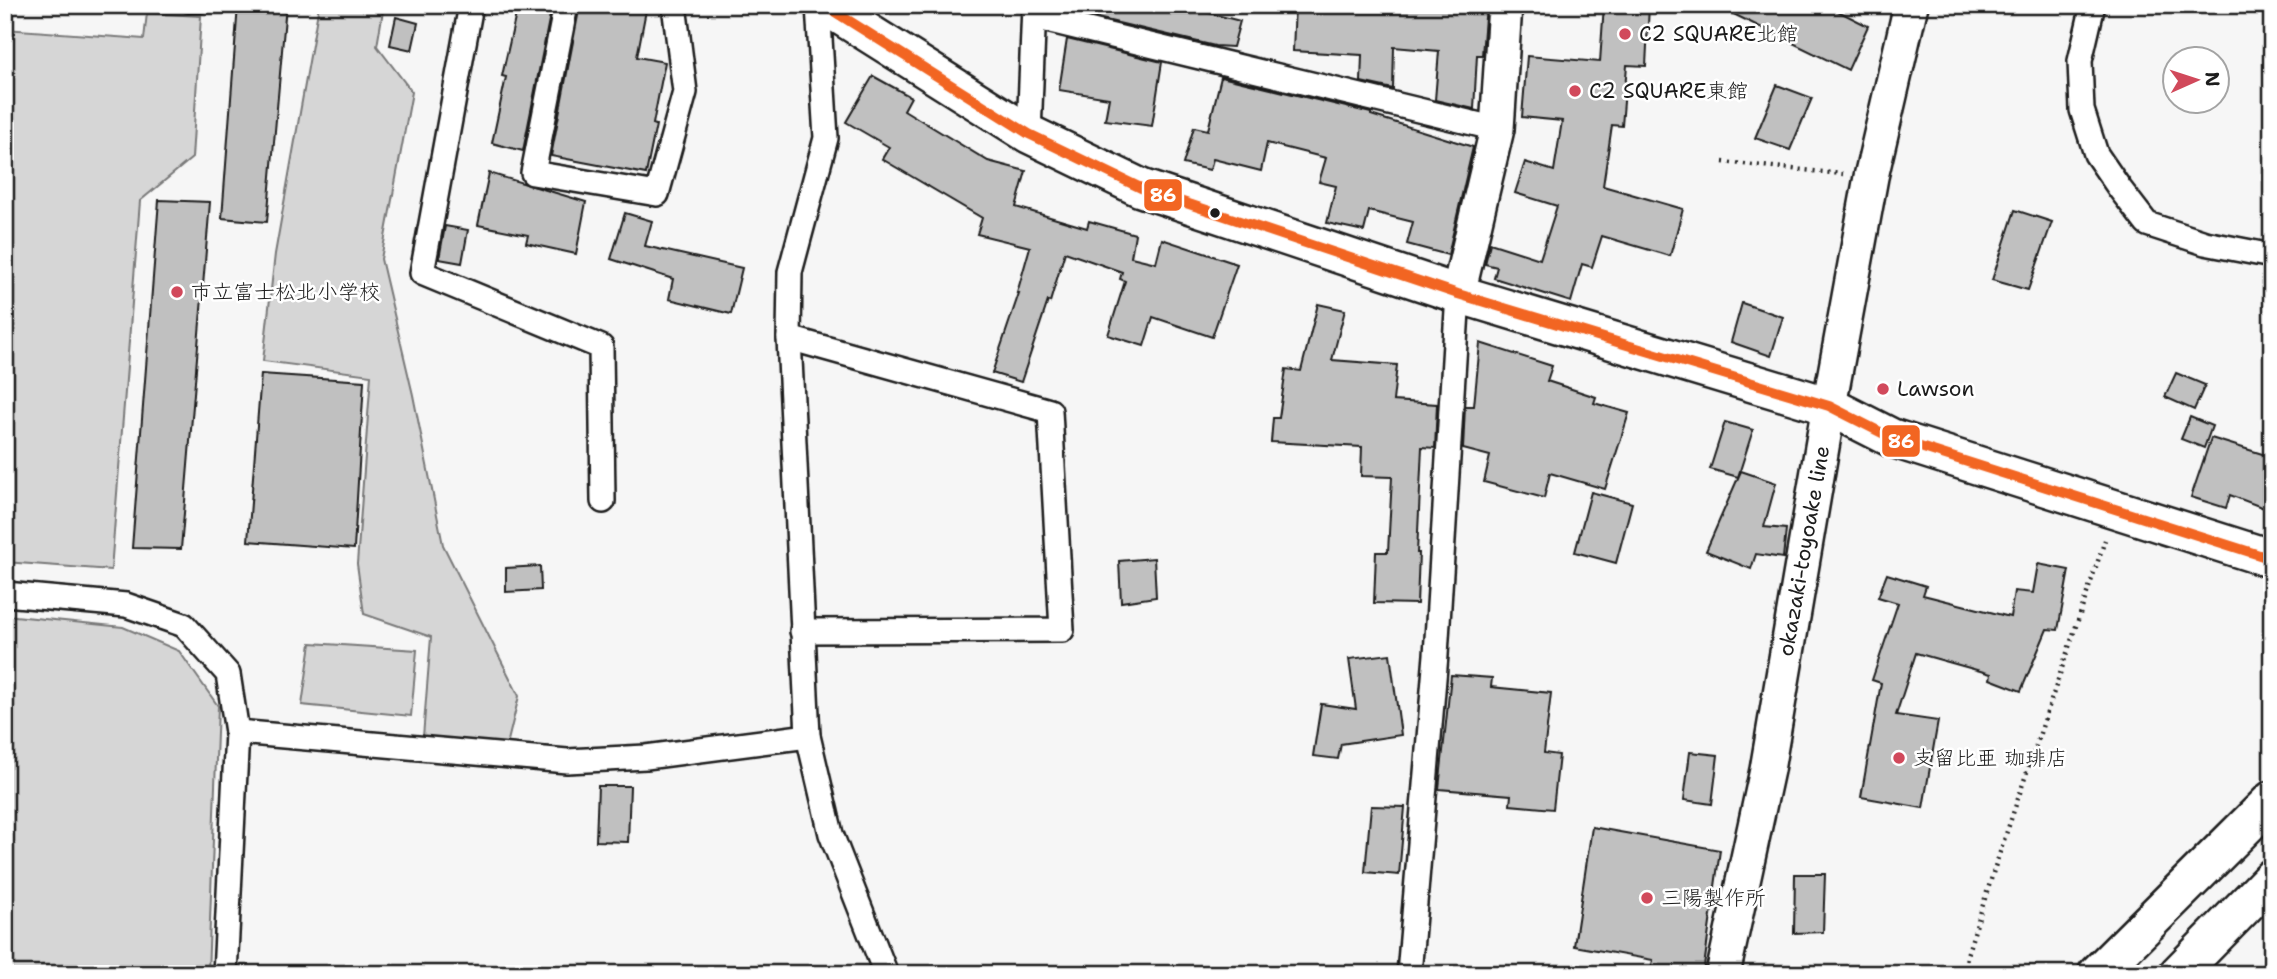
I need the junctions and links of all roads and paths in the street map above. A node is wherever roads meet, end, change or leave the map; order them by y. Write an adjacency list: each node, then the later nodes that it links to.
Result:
1 (188, 5): 2 (lane)
2 (201, 5)
3 (471, 5): 20 (street)
4 (566, 5): 5 (street)
5 (674, 5)
6 (818, 5): 18 (street)
7 (824, 5): 13 (main road)
8 (1505, 5): 12 (main road)
9 (1911, 5): 15 (main road, okazaki-toyoake line)
10 (2093, 5): 16 (street)
11 (1034, 11): 12 (street); 13 (street)
12 (1497, 129): 17 (main road)
13 (1029, 134): 17 (main road)
14 (1723, 162): 15 (path)
15 (1871, 177): 19 (main road, okazaki-toyoake line)
16 (2272, 256)
17 (1458, 294): 19 (main road); 31 (street)
18 (789, 338): 24 (street); 24 (street)
19 (1829, 406): 21 (main road); 32 (main road, okazaki-toyoake line)
20 (603, 501)
21 (2114, 509): 22 (main road); 33 (path)
22 (2272, 559)
23 (5, 594): 25 (street)
24 (802, 631): 26 (street)
25 (237, 732): 26 (street); 29 (street)
26 (808, 736): 30 (street)
27 (2272, 800): 34 (main road)
28 (2272, 878): 35 (main road)
29 (225, 974)
30 (886, 974)
31 (1409, 974)
32 (1723, 974)
33 (1965, 974)
34 (2097, 974)
35 (2178, 974)

